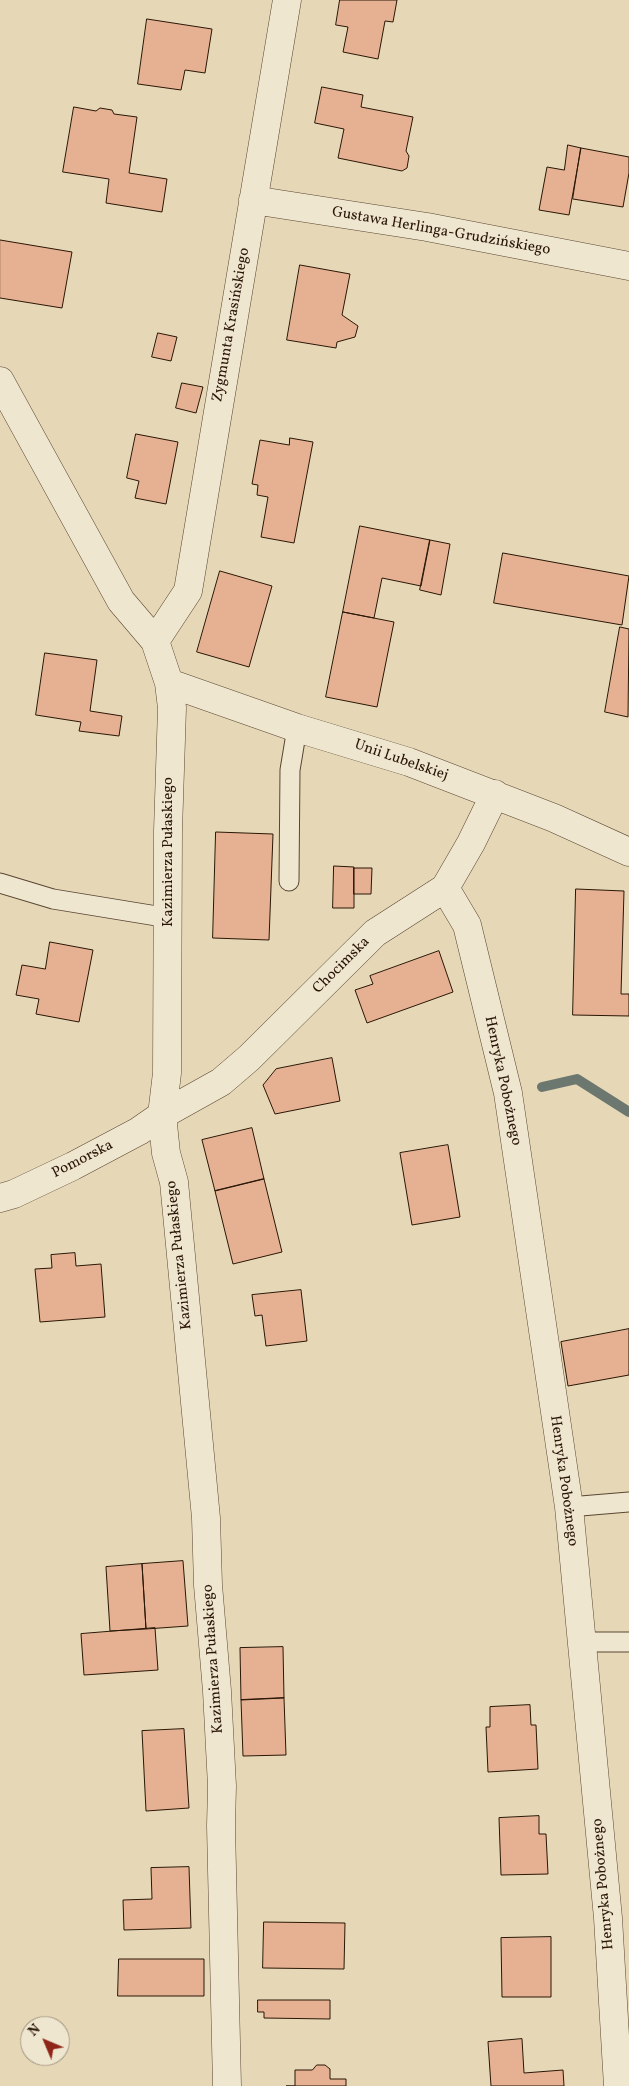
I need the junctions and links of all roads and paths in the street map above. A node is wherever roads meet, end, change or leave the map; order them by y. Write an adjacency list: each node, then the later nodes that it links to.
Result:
1 (287, 0): 2 (street, Zygmunta Krasińskiego)
2 (253, 200): 3 (street, Gustawa Herlinga-Grudzińskiego); 5 (street, Zygmunta Krasińskiego)
3 (629, 266)
4 (0, 381): 5 (street, Kazimierza Pułaskiego)
5 (155, 641): 6 (street, Kazimierza Pułaskiego)
6 (168, 684): 7 (street, Unii Lubelskiej); 13 (street, Kazimierza Pułaskiego)
7 (297, 728): 8 (street, Unii Lubelskiej); 10 (lane)
8 (495, 794): 9 (street, Unii Lubelskiej); 12 (street, Chocimska)
9 (629, 852)
10 (289, 881)
11 (0, 883): 13 (lane)
12 (444, 888): 14 (street, Chocimska); 17 (street, Henryka Pobożnego)
13 (169, 918): 14 (street, Kazimierza Pułaskiego)
14 (162, 1115): 15 (street, Pomorska); 20 (street, Kazimierza Pułaskiego)
15 (0, 1198)
16 (629, 1502): 17 (lane)
17 (569, 1508): 18 (street, Henryka Pobożnego)
18 (581, 1642): 19 (lane); 21 (street, Henryka Pobożnego)
19 (629, 1642)
20 (227, 2086)
21 (618, 2086)

